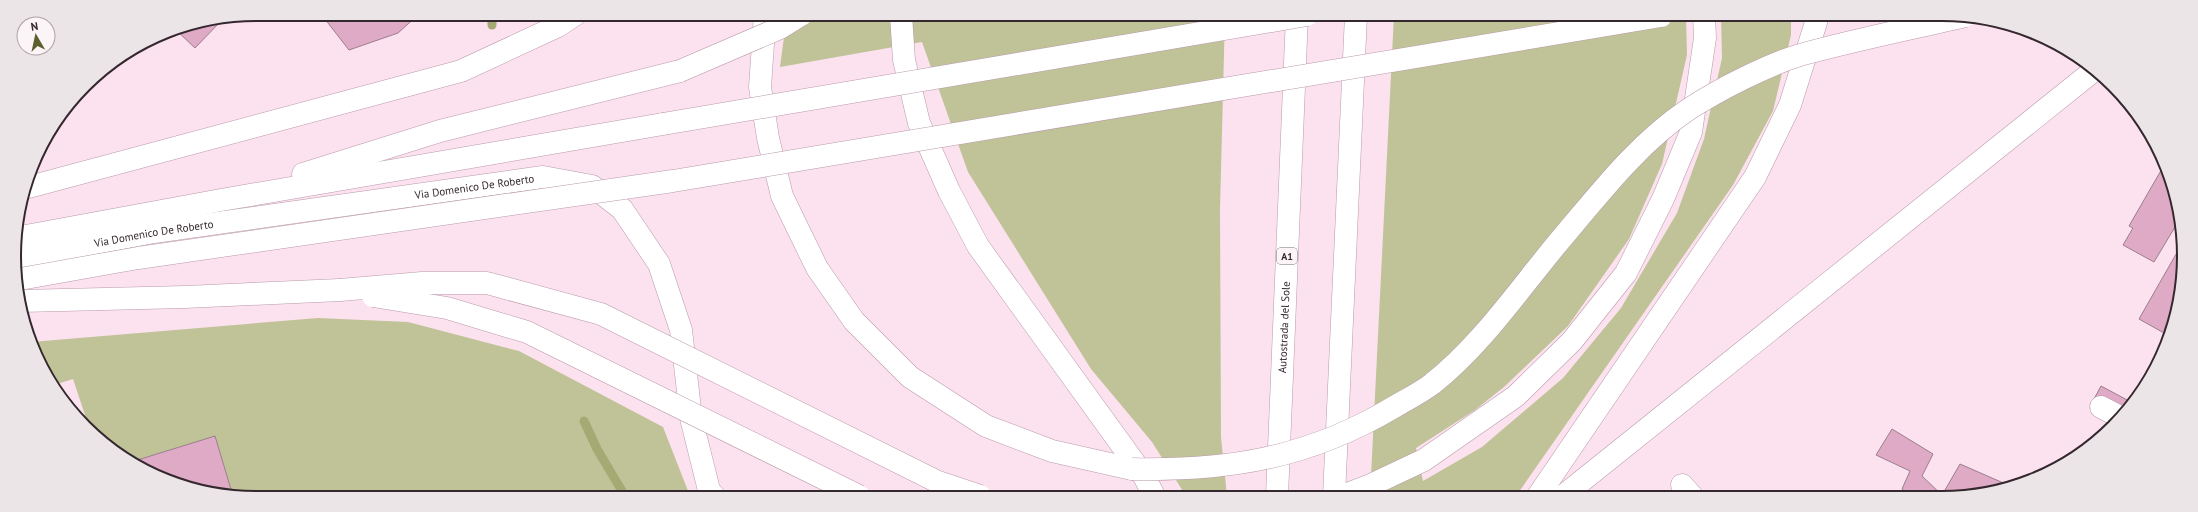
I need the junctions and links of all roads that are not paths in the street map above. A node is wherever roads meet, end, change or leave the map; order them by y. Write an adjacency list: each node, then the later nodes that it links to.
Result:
1 (566, 21): 13 (main road)
2 (765, 21): 11 (main road, bridge)
3 (791, 21): 14 (main road, bridge)
4 (901, 21): 25 (main road)
5 (1272, 21): 14 (main road, bridge)
6 (1297, 21): 26 (main road, Autostrada del Sole / A1)
7 (1356, 21): 27 (main road)
8 (1631, 21): 17 (main road, bridge)
9 (1704, 21): 28 (main road)
10 (1816, 21): 29 (main road)
11 (1944, 21)
12 (2090, 74): 30 (main road)
13 (31, 186)
14 (221, 200): 15 (main road)
15 (22, 237)
16 (21, 257): 22 (main road, Via Domenico De Roberto)
17 (22, 279)
18 (340, 290): 19 (main road); 23 (main road, bridge); 24 (main road, bridge)
19 (26, 300)
20 (2101, 407): 21 (main road)
21 (2115, 415)
22 (710, 491)
23 (849, 491)
24 (965, 491)
25 (1152, 491)
26 (1277, 491)
27 (1334, 491)
28 (1355, 491)
29 (1541, 491)
30 (1569, 491)

